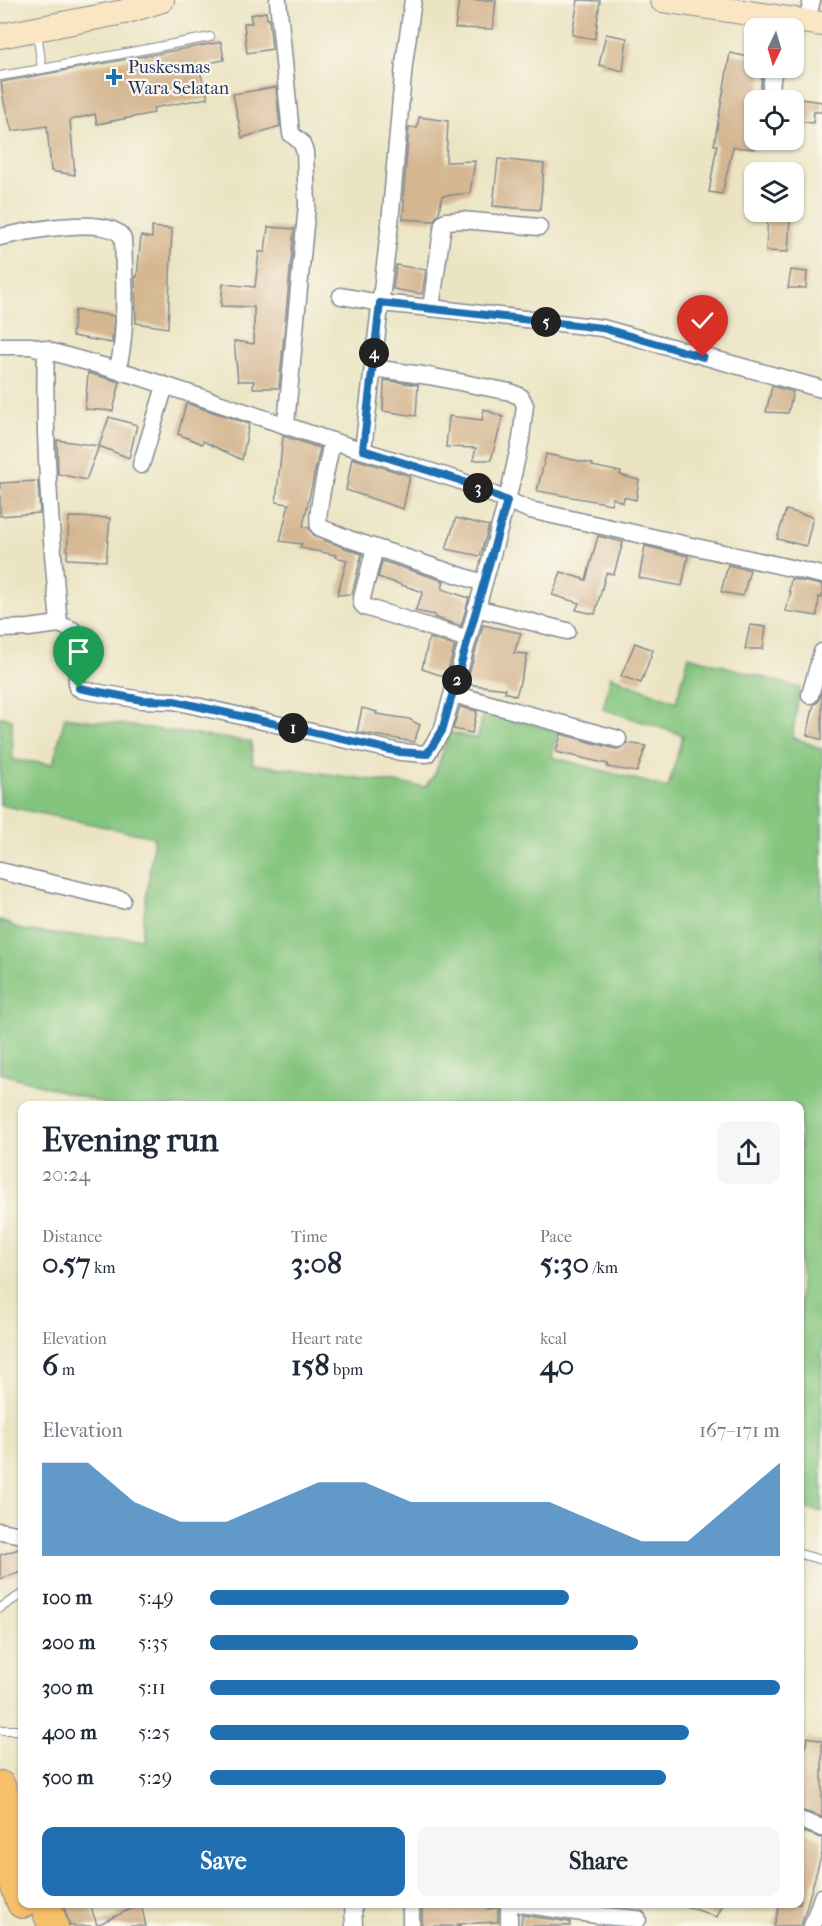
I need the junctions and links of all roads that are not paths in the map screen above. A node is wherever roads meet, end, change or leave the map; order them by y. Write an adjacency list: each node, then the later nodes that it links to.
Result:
1 (162, 0): 6 (street)
2 (278, 0): 22 (street)
3 (413, 0): 14 (street)
4 (662, 0): 5 (street)
5 (760, 18)
6 (36, 28): 7 (street); 9 (lane)
7 (0, 36)
8 (210, 37): 9 (lane)
9 (42, 69): 10 (lane)
10 (0, 76)
11 (539, 228): 15 (street)
12 (0, 237): 19 (street)
13 (341, 296): 14 (street)
14 (380, 303): 15 (street); 18 (street)
15 (431, 308): 21 (street)
16 (0, 346): 17 (street)
17 (46, 349): 19 (street); 31 (street)
18 (373, 368): 24 (street); 26 (street)
19 (116, 370): 20 (street)
20 (165, 386): 22 (street); 25 (street)
21 (822, 389)
22 (286, 424): 23 (street)
23 (332, 441): 24 (street); 27 (street)
24 (363, 450): 26 (street)
25 (141, 465)
26 (507, 501): 28 (street); 29 (street)
27 (375, 548): 29 (street); 34 (street)
28 (822, 575)
29 (483, 583): 30 (street)
30 (476, 608): 33 (street); 34 (street)
31 (59, 624): 32 (street); 36 (street)
32 (0, 629)
33 (567, 631)
34 (468, 639): 36 (street)
35 (822, 652): 37 (street)
36 (453, 694): 38 (street)
37 (810, 695)
38 (618, 739)
39 (0, 871): 40 (street)
40 (122, 900)
41 (0, 1531): 42 (street)
42 (18, 1534)
43 (804, 1555): 44 (lane)
44 (822, 1560)
45 (18, 1597): 46 (lane)
46 (0, 1608)
47 (0, 1730): 48 (lane)
48 (18, 1730)
49 (0, 1786): 52 (highway)
50 (804, 1821): 51 (street)
51 (822, 1828)
52 (18, 1834)
53 (0, 1842): 54 (highway)
54 (18, 1890)
55 (822, 1897): 69 (street)
56 (25, 1908): 64 (highway)
57 (46, 1908): 65 (highway)
58 (353, 1908): 66 (street)
59 (411, 1908): 67 (street)
60 (509, 1908): 68 (street)
61 (540, 1908): 63 (street)
62 (638, 1919): 63 (street)
63 (604, 1921)
64 (31, 1926)
65 (53, 1926)
66 (354, 1926)
67 (411, 1926)
68 (509, 1926)
69 (812, 1926)

